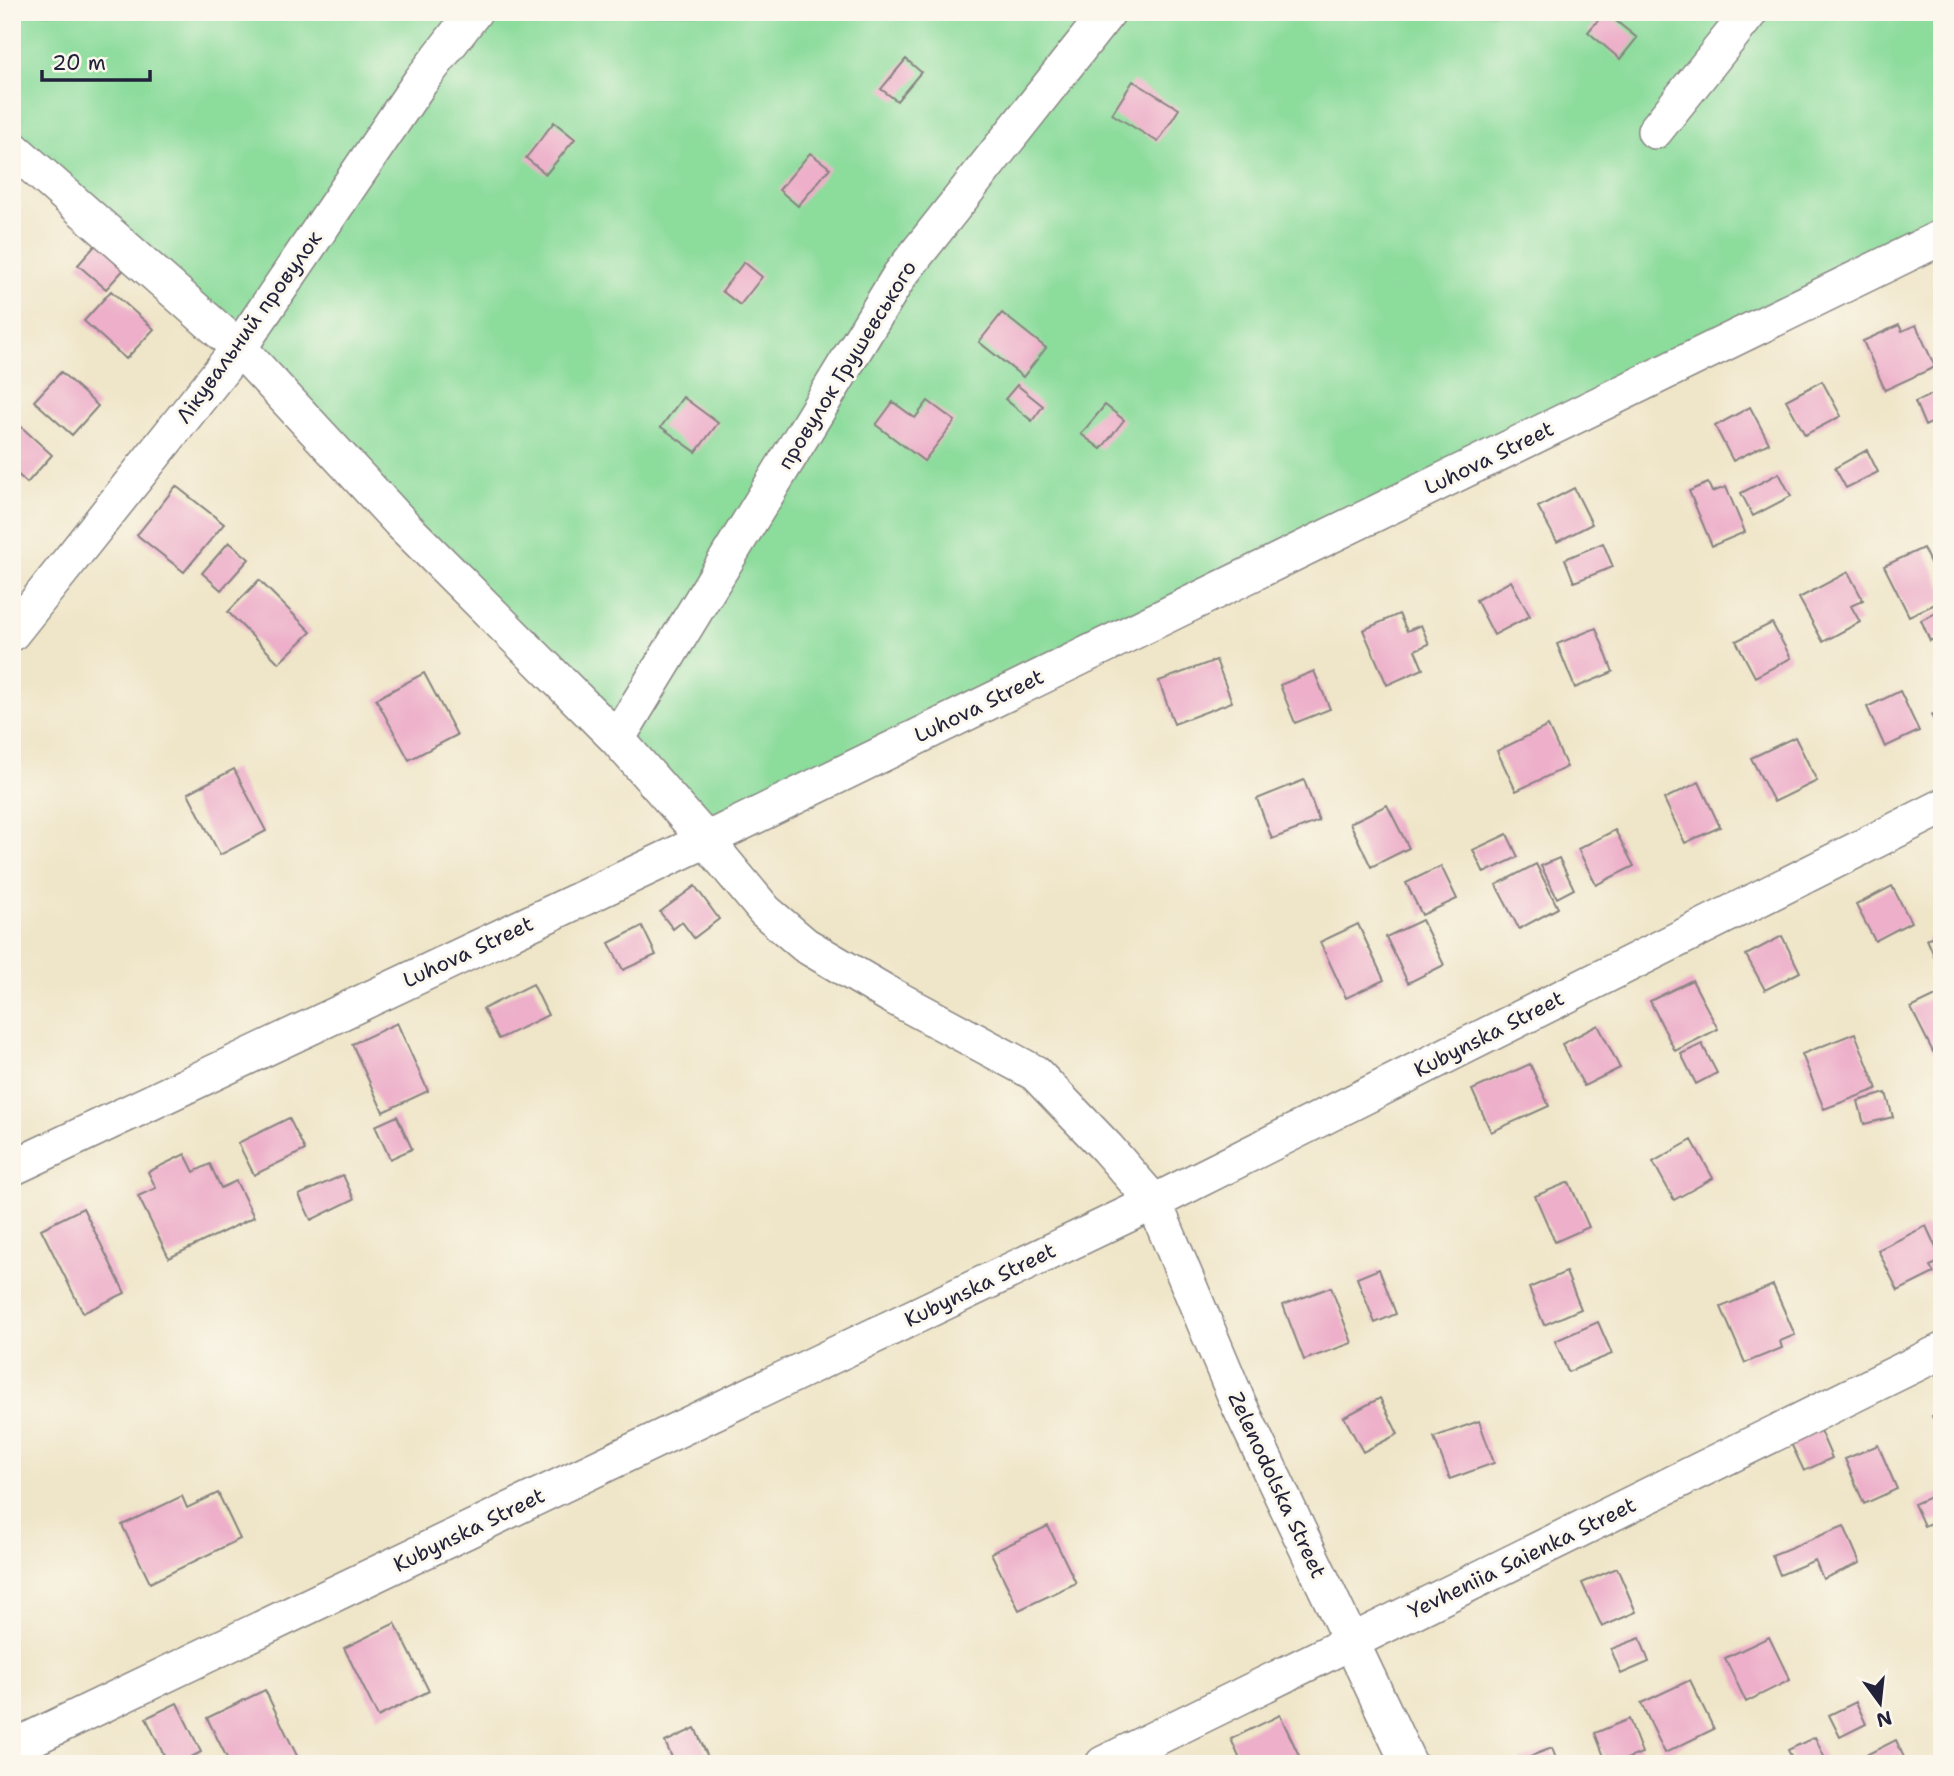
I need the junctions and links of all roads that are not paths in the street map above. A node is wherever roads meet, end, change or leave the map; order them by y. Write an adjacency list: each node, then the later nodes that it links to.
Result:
1 (474, 12): 7 (street, Лікувальний провулок)
2 (1108, 12): 9 (street, провулок Грушевського)
3 (1750, 12): 4 (street)
4 (1655, 131)
5 (12, 148): 7 (street, Zelenodolska Street)
6 (1942, 237): 11 (street, Luhova Street)
7 (239, 348): 8 (street, Лікувальний провулок); 9 (street, Zelenodolska Street)
8 (12, 634)
9 (617, 739): 11 (street, Zelenodolska Street)
10 (1942, 807): 13 (street, Kubynska Street)
11 (706, 840): 12 (street, Luhova Street); 13 (street, Zelenodolska Street)
12 (12, 1168)
13 (1154, 1202): 15 (street, Zelenodolska Street); 16 (street, Kubynska Street)
14 (1942, 1351): 15 (street, Yevheniia Saienka Street)
15 (1351, 1642): 17 (street, Yevheniia Saienka Street); 18 (street, Zelenodolska Street)
16 (12, 1748)
17 (1103, 1764)
18 (1409, 1764)

